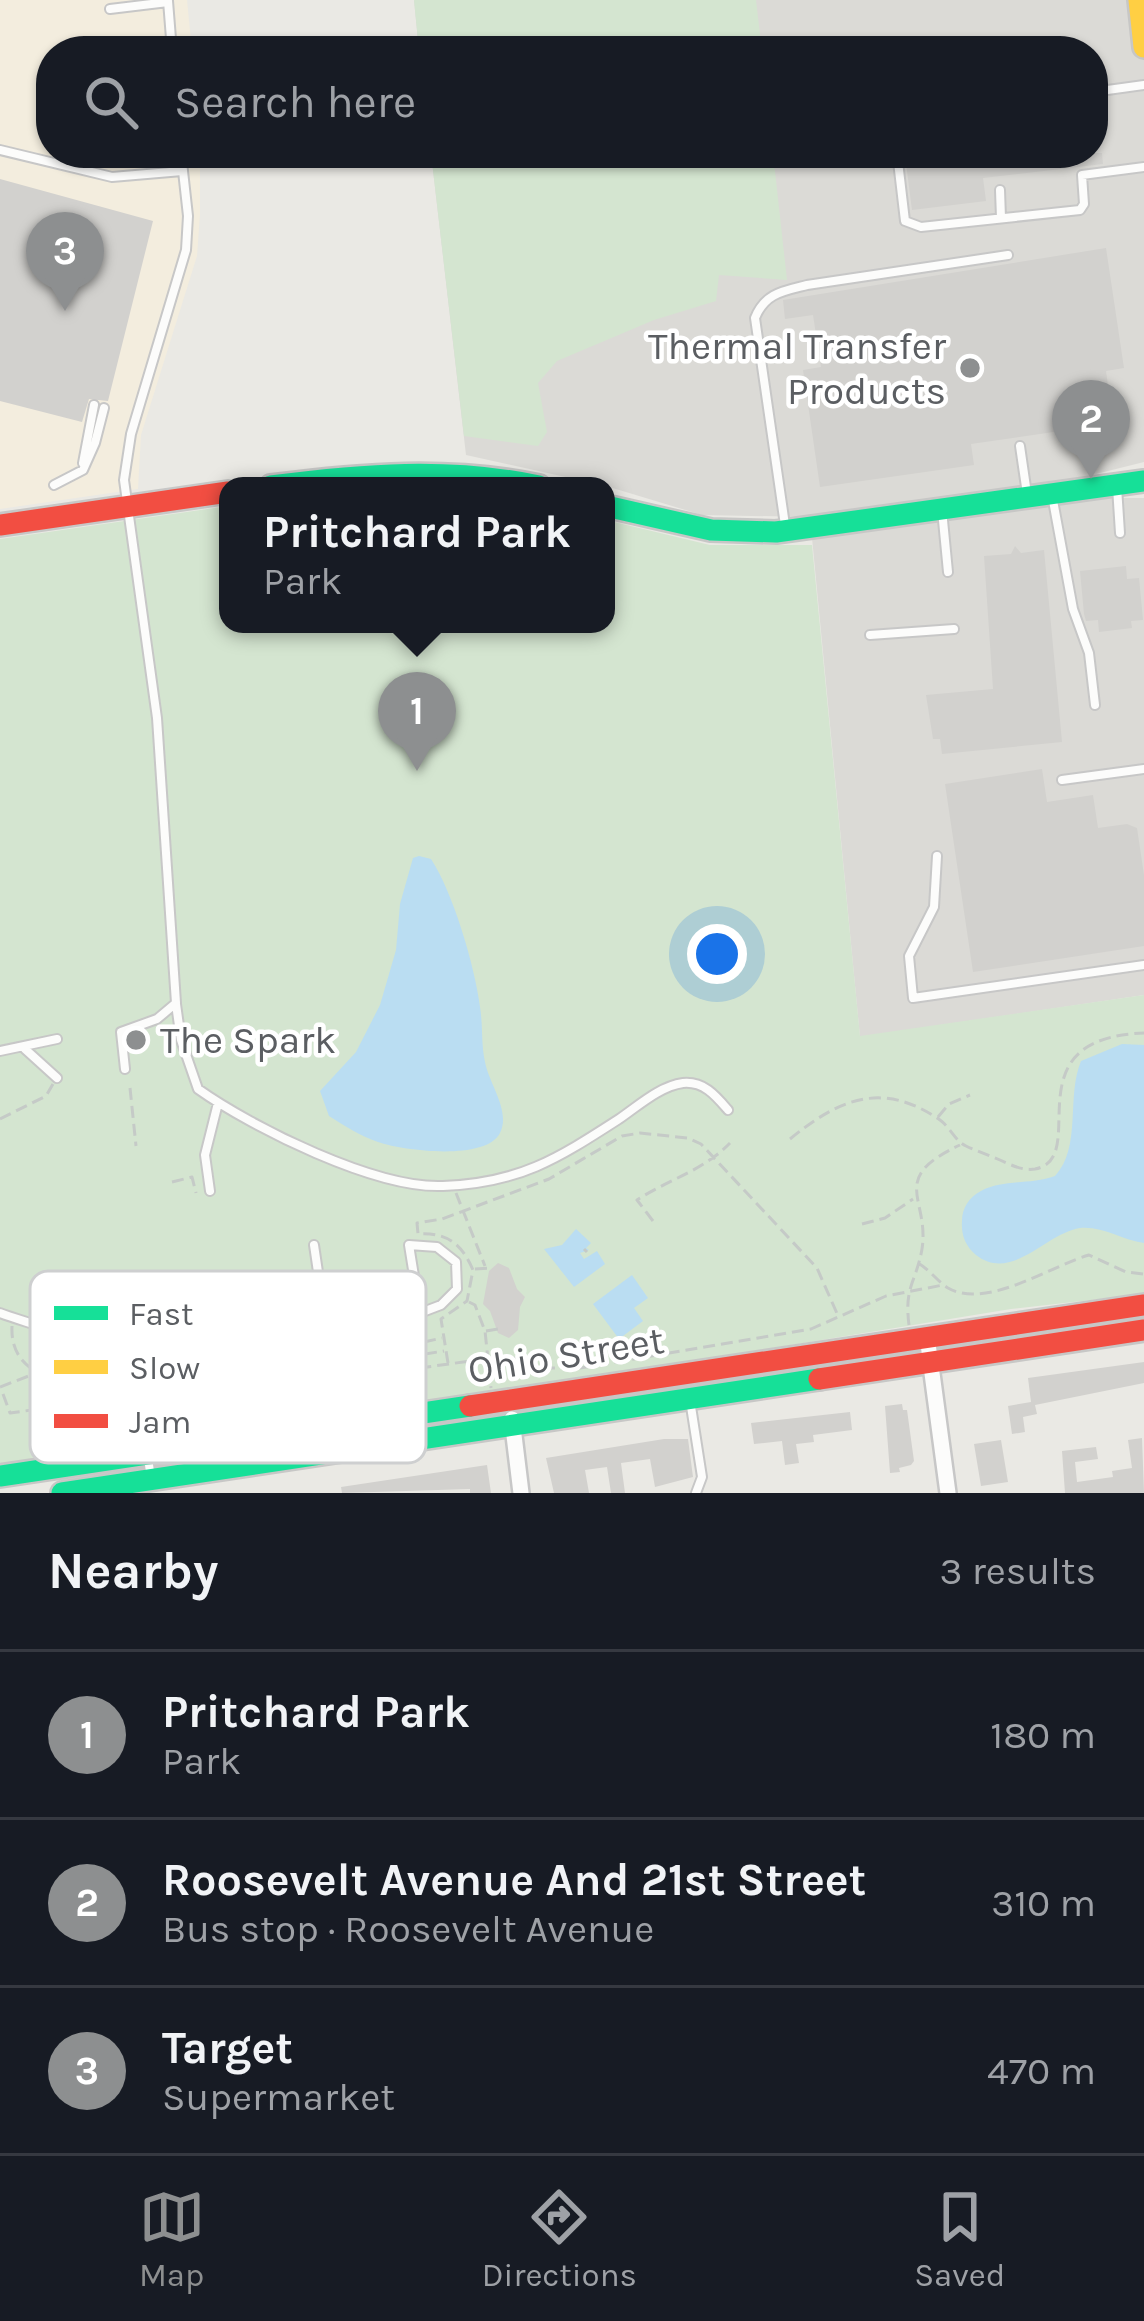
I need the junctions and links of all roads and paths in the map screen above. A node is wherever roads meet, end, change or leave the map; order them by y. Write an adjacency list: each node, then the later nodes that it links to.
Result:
1 (168, 1): 2 (lane); 4 (lane)
2 (110, 9)
3 (1141, 13): 5 (street)
4 (171, 36)
5 (1144, 47)
6 (1144, 85): 7 (lane)
7 (1108, 90)
8 (0, 150): 9 (lane)
9 (36, 159)
10 (1144, 167): 16 (lane)
11 (75, 168): 14 (lane)
12 (182, 168): 14 (lane)
13 (899, 168): 16 (lane)
14 (182, 171): 27 (lane)
15 (1000, 190): 16 (lane)
16 (1001, 218)
17 (1008, 255): 31 (lane)
18 (99, 406): 23 (lane)
19 (1020, 446): 26 (lane)
20 (339, 477): 21 (street)
21 (494, 477)
22 (1136, 480): 25 (street); 32 (lane)
23 (54, 485)
24 (219, 493): 27 (street)
25 (1052, 493): 26 (street); 36 (lane)
26 (1027, 496): 29 (street)
27 (127, 506): 30 (street); 41 (lane)
28 (615, 508): 31 (street)
29 (942, 508): 31 (street); 33 (lane)
30 (0, 525)
31 (786, 530)
32 (1120, 533)
33 (948, 572)
34 (954, 629): 35 (lane)
35 (870, 635)
36 (1095, 705)
37 (1144, 769): 38 (lane)
38 (1062, 780)
39 (937, 856): 40 (lane)
40 (1144, 965)
41 (176, 1003): 46 (lane); 50 (lane)
42 (1144, 1033): 56 (path)
43 (57, 1039): 44 (lane)
44 (24, 1048): 45 (lane); 47 (lane)
45 (0, 1052)
46 (125, 1069)
47 (57, 1078): 52 (path)
48 (130, 1088): 57 (path)
49 (970, 1095): 53 (path)
50 (218, 1103): 60 (lane); 61 (lane)
51 (728, 1110): 60 (lane)
52 (0, 1119)
53 (938, 1119): 54 (path); 56 (path)
54 (790, 1139)
55 (730, 1143): 58 (path)
56 (961, 1144): 63 (path)
57 (136, 1146)
58 (715, 1158): 64 (path); 65 (path); 87 (path)
59 (172, 1182): 62 (path)
60 (454, 1186): 64 (path)
61 (210, 1191)
62 (196, 1193)
63 (914, 1198): 66 (path); 70 (path)
64 (461, 1209): 68 (path); 69 (path)
65 (652, 1221)
66 (862, 1225)
67 (314, 1245): 74 (lane)
68 (477, 1248): 69 (path); 71 (path)
69 (466, 1254): 73 (path)
70 (919, 1263): 77 (path); 78 (path)
71 (485, 1266): 72 (path); 73 (path)
72 (493, 1268)
73 (473, 1270): 79 (path)
74 (318, 1271)
75 (413, 1271): 83 (lane)
76 (1144, 1274): 77 (path)
77 (944, 1286): 78 (path)
78 (908, 1291): 87 (path); 93 (path)
79 (467, 1301): 81 (path); 86 (path)
80 (483, 1304): 81 (path)
81 (475, 1305): 92 (path)
82 (1144, 1305): 93 (street, Ohio Street)
83 (426, 1310)
84 (0, 1313): 85 (lane)
85 (14, 1318): 89 (lane); 102 (path)
86 (442, 1319): 88 (path); 94 (path)
87 (839, 1319): 98 (path)
88 (433, 1321)
89 (30, 1324)
90 (497, 1329): 92 (path)
91 (1144, 1330): 99 (street, Ohio Street)
92 (484, 1331): 98 (path)
93 (918, 1332): 99 (street); 106 (street, Ohio Street)
94 (444, 1338): 95 (path); 96 (path)
95 (426, 1342)
96 (446, 1351): 97 (path); 100 (path)
97 (426, 1354)
98 (489, 1358): 100 (path); 106 (path)
99 (931, 1361): 107 (street, Ohio Street); 119 (street)
100 (448, 1364): 101 (path)
101 (426, 1367)
102 (30, 1368)
103 (30, 1376): 104 (path)
104 (0, 1387)
105 (3, 1394): 108 (path)
106 (501, 1398): 109 (street, Ohio Street); 110 (street)
107 (690, 1399): 110 (street, Ohio Street); 118 (lane)
108 (30, 1410)
109 (426, 1410)
110 (513, 1427): 111 (street, Ohio Street); 117 (street)
111 (426, 1441)
112 (91, 1463): 114 (street, Ohio Street)
113 (293, 1463): 115 (street, Ohio Street)
114 (0, 1476)
115 (152, 1486): 116 (street, Ohio Street)
116 (62, 1493)
117 (521, 1493)
118 (696, 1493)
119 (949, 1493)

